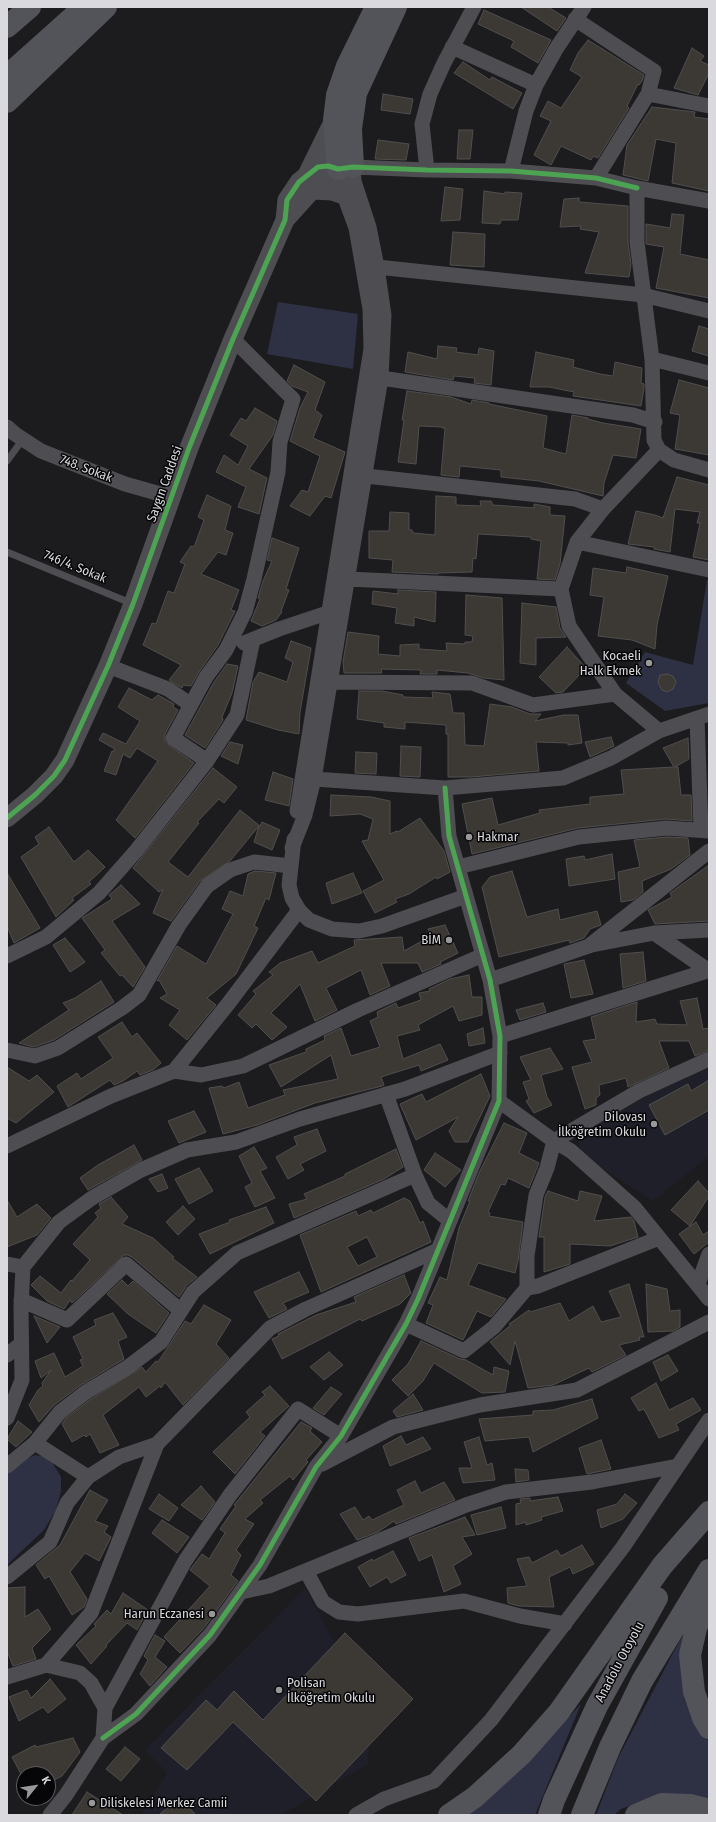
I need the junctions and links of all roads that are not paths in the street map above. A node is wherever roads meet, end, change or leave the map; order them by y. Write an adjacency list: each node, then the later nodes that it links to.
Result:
1 (30, 7): 9 (highway)
2 (84, 7): 11 (highway)
3 (106, 7): 14 (highway)
4 (376, 7): 16 (highway)
5 (396, 7): 17 (highway)
6 (474, 7): 10 (street)
7 (584, 7): 8 (street)
8 (574, 19): 12 (street); 13 (street)
9 (7, 27)
10 (452, 47): 12 (street); 18 (street)
11 (7, 76)
12 (536, 85): 19 (street)
13 (648, 94): 15 (street); 20 (street)
14 (7, 102)
15 (709, 106)
16 (334, 120): 17 (highway); 21 (street)
17 (345, 168): 18 (street); 21 (street, Saygın Caddesi); 23 (street); 25 (street)
18 (427, 170): 19 (street)
19 (511, 171): 20 (street)
20 (596, 178): 22 (street)
21 (310, 182): 23 (street); 28 (street, Saygın Caddesi)
22 (637, 188): 24 (street); 26 (street)
23 (344, 195): 47 (street)
24 (709, 201)
25 (377, 266): 26 (street); 31 (street)
26 (643, 295): 27 (street); 29 (street)
27 (709, 311)
28 (233, 339): 39 (street, Saygın Caddesi); 49 (street)
29 (652, 359): 30 (street); 32 (street)
30 (709, 373)
31 (381, 378): 32 (street); 38 (street)
32 (655, 422): 35 (street)
33 (7, 427): 34 (street, 748. Sokak)
34 (23, 439): 36 (lane); 39 (street, 748. Sokak)
35 (659, 450): 37 (street); 40 (street)
36 (7, 461)
37 (709, 470)
38 (366, 476): 40 (street); 44 (street)
39 (171, 497): 46 (street, Saygın Caddesi)
40 (603, 509): 41 (street)
41 (577, 542): 43 (street); 45 (street)
42 (7, 552): 46 (lane, 746/4. Sokak)
43 (709, 570)
44 (348, 579): 45 (street); 51 (street)
45 (561, 589): 52 (street)
46 (133, 604): 50 (street, Saygın Caddesi)
47 (330, 612): 48 (street); 61 (street)
48 (253, 640): 49 (street); 56 (street)
49 (226, 650): 53 (street)
50 (108, 666): 53 (street); 59 (street, Saygın Caddesi)
51 (329, 682): 52 (street); 57 (street)
52 (615, 694): 55 (street)
53 (191, 705): 56 (street)
54 (703, 716): 55 (street); 60 (street)
55 (659, 731): 58 (street)
56 (207, 761): 71 (street)
57 (314, 779): 58 (street); 61 (street)
58 (445, 788): 64 (street)
59 (7, 818)
60 (705, 830): 64 (street)
61 (292, 848): 63 (street)
62 (709, 851): 69 (street)
63 (291, 866): 66 (street); 75 (street)
64 (458, 867): 65 (street)
65 (466, 896): 66 (street); 70 (street)
66 (299, 910): 78 (street)
67 (709, 930): 68 (street)
68 (654, 933): 69 (street); 72 (street)
69 (589, 946): 73 (street)
70 (483, 955): 73 (street); 78 (street)
71 (7, 956)
72 (708, 971): 74 (street)
73 (490, 980): 74 (street)
74 (500, 1036): 76 (street)
75 (7, 1050)
76 (500, 1053): 79 (street); 80 (street)
77 (709, 1059): 81 (street)
78 (174, 1070): 82 (street)
79 (386, 1094): 83 (street); 89 (street)
80 (499, 1101): 81 (street); 84 (street)
81 (554, 1141): 85 (street); 91 (street)
82 (7, 1146)
83 (415, 1175): 84 (street); 94 (street)
84 (450, 1221): 86 (street)
85 (659, 1238): 90 (street); 91 (street)
86 (438, 1250): 96 (street); 103 (street)
87 (709, 1254): 90 (street)
88 (7, 1264): 89 (street)
89 (23, 1267): 93 (street)
90 (698, 1284): 92 (street)
91 (527, 1288): 96 (street)
92 (709, 1299)
93 (21, 1300): 94 (street); 97 (street)
94 (181, 1311): 102 (street)
95 (709, 1322): 106 (street)
96 (406, 1324): 101 (street)
97 (22, 1344): 98 (street); 99 (street)
98 (7, 1355)
99 (7, 1418)
100 (709, 1420): 105 (street)
101 (341, 1436): 106 (street); 118 (street)
102 (35, 1443): 104 (street); 107 (street)
103 (157, 1444): 107 (street); 116 (street)
104 (7, 1466)
105 (678, 1466): 111 (street); 115 (street)
106 (316, 1467): 113 (street)
107 (88, 1477): 112 (street)
108 (709, 1512): 124 (highway)
109 (709, 1518): 125 (highway, Anadolu Otoyolu)
110 (709, 1570): 126 (highway)
111 (306, 1571): 113 (street); 115 (street)
112 (7, 1577)
113 (241, 1592): 120 (street)
114 (709, 1598): 119 (highway)
115 (565, 1624): 123 (street)
116 (46, 1665): 117 (street); 118 (street)
117 (7, 1676)
118 (105, 1708): 120 (street)
119 (709, 1728)
120 (103, 1738): 122 (street)
121 (709, 1810): 127 (highway)
122 (50, 1815)
123 (356, 1815)
124 (449, 1815)
125 (549, 1815)
126 (582, 1815)
127 (636, 1815)

